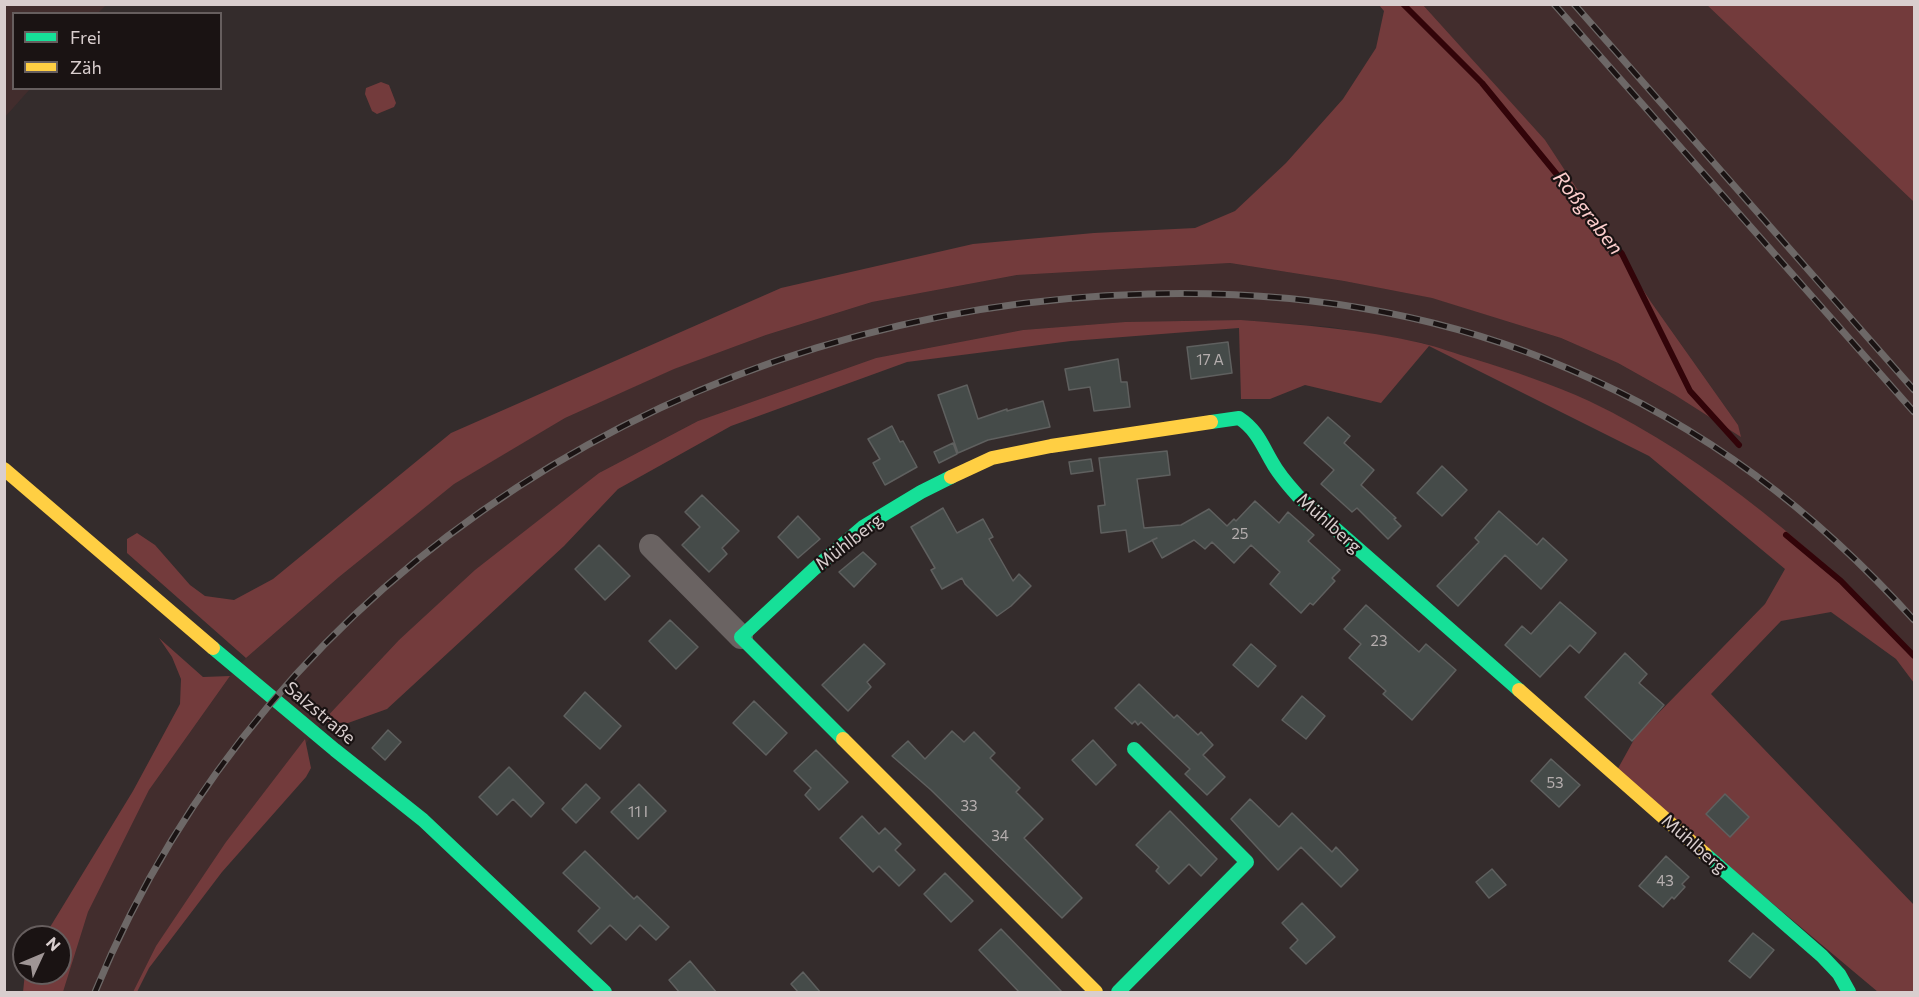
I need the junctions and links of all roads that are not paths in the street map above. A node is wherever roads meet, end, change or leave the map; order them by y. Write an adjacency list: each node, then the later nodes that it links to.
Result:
1 (4, 469): 5 (street, Salzstraße)
2 (651, 546): 3 (street)
3 (741, 637): 6 (street); 8 (street, Mühlberg)
4 (1134, 749): 7 (street)
5 (605, 993)
6 (1096, 993)
7 (1118, 993)
8 (1849, 993)

